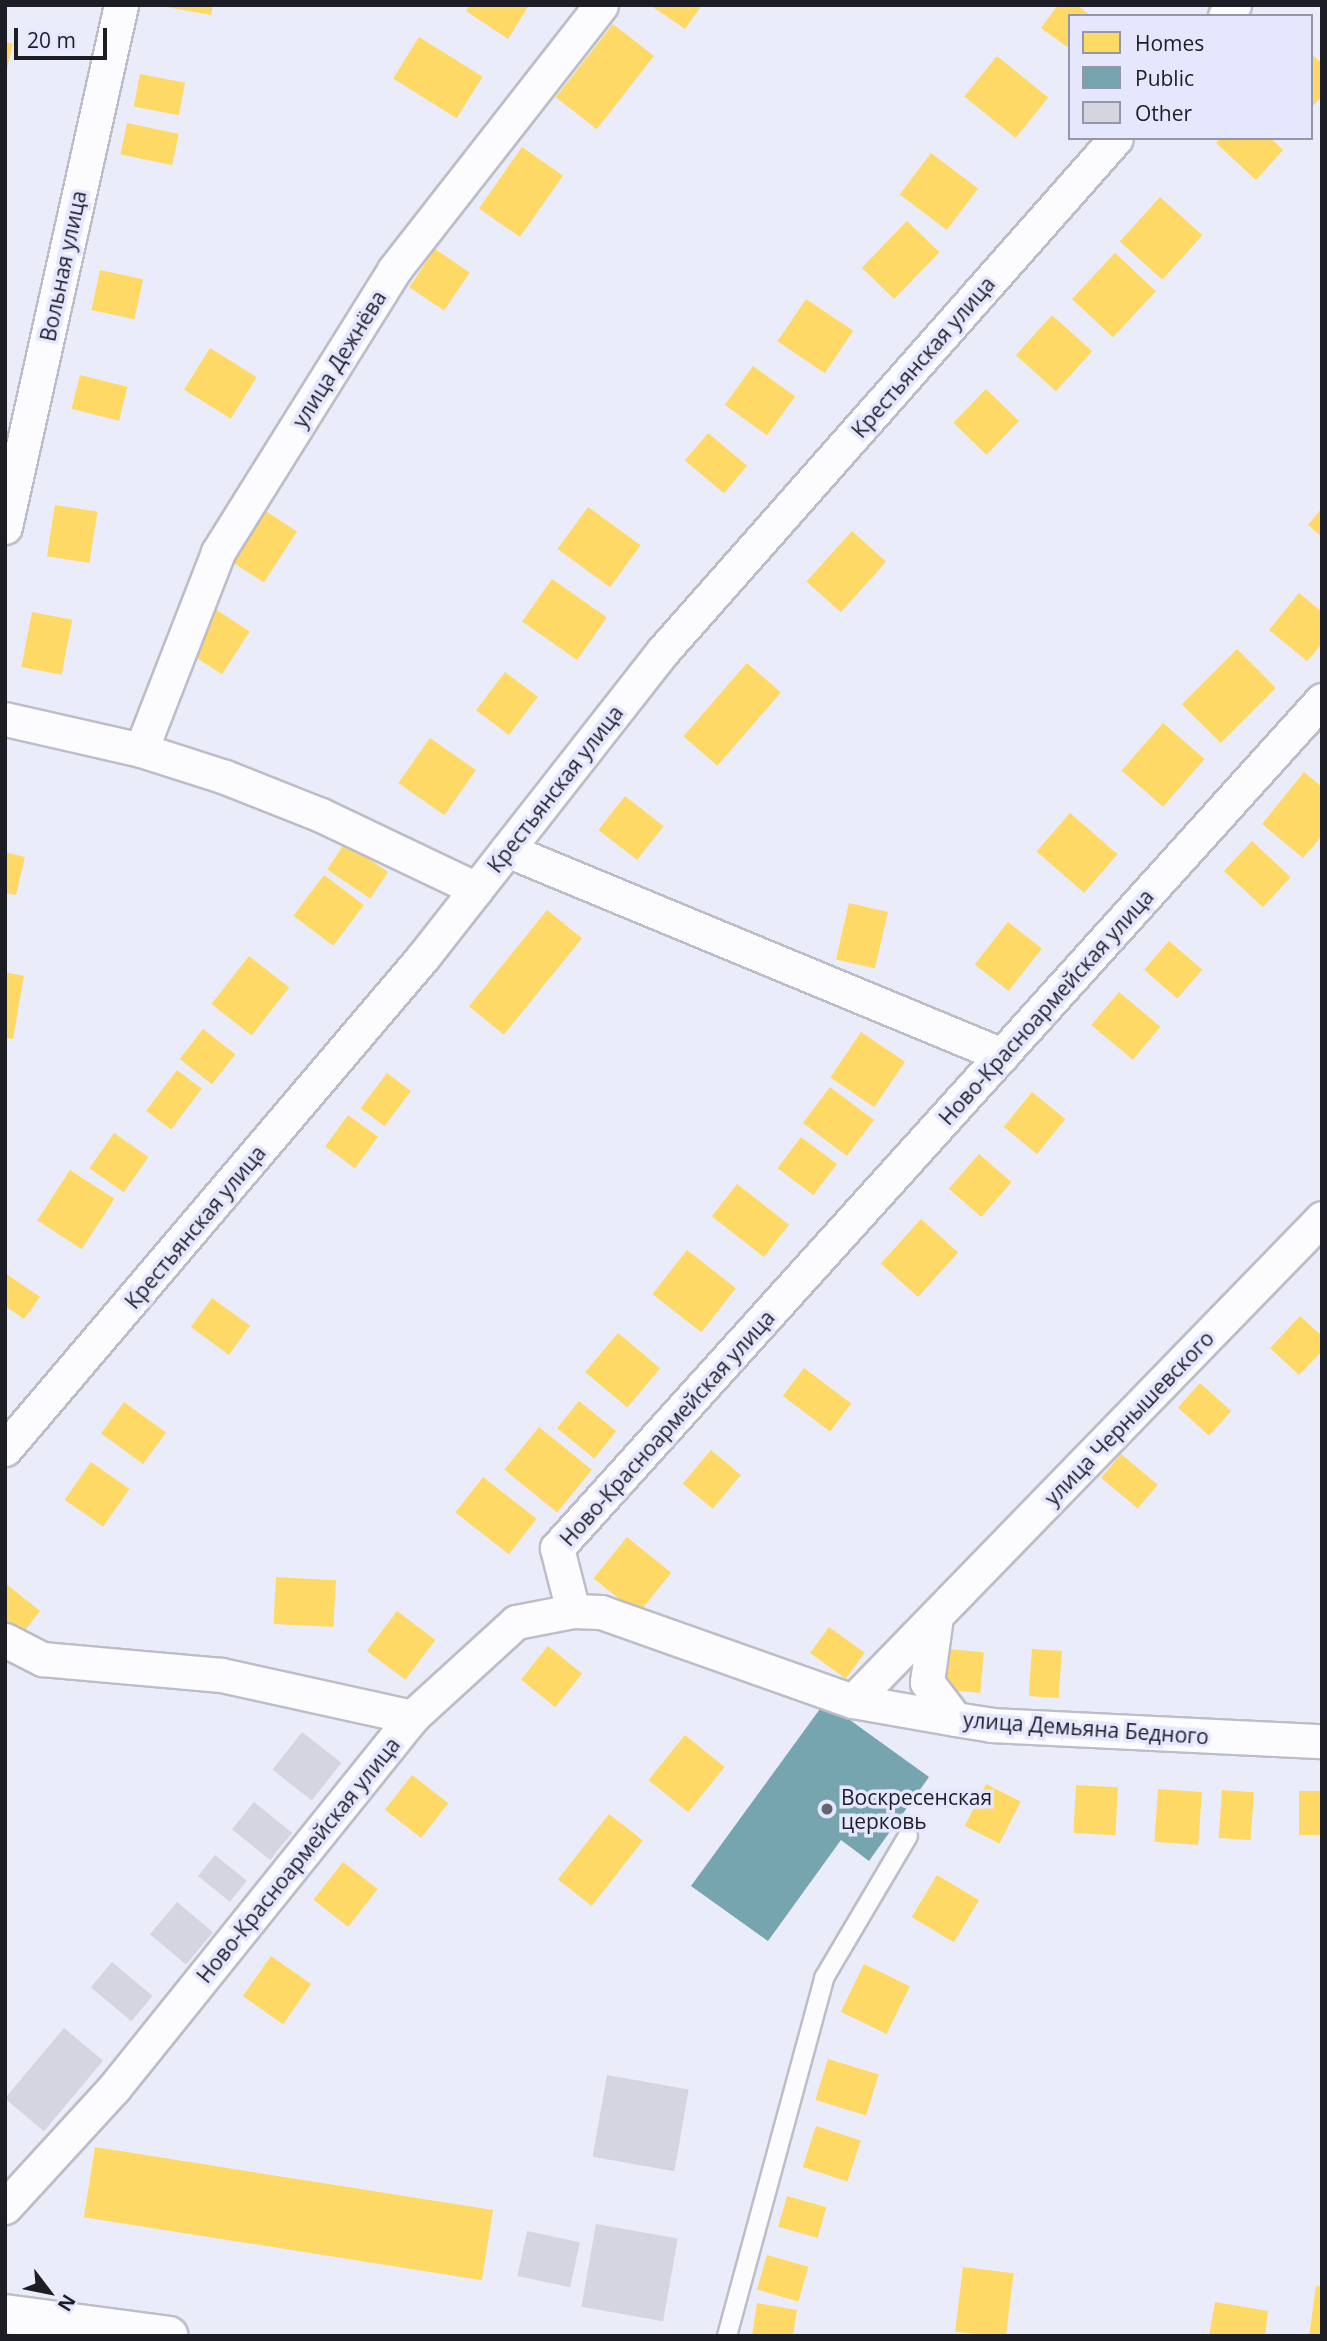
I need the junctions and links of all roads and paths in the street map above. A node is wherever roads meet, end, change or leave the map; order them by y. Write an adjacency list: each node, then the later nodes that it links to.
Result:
1 (121, 5): 4 (street, Вольная улица)
2 (601, 5): 7 (street, улица Дежнёва)
3 (1114, 140): 8 (street, Крестьянская улица)
4 (5, 527)
5 (1322, 700): 10 (street, Ново-Красноармейская улица)
6 (5, 719): 7 (street)
7 (141, 750): 9 (street)
8 (507, 850): 9 (street, Крестьянская улица); 10 (street)
9 (476, 889): 12 (street, Крестьянская улица)
10 (1002, 1055): 13 (street, Ново-Красноармейская улица)
11 (1322, 1218): 14 (street, улица Чернышевского)
12 (5, 1448)
13 (573, 1611): 16 (street, улица Демьяна Бедного); 17 (street, Ново-Красноармейская улица)
14 (936, 1617): 16 (street, улица Чернышевского); 18 (street)
15 (5, 1640): 17 (street)
16 (853, 1701): 18 (street, улица Демьяна Бедного)
17 (412, 1717): 21 (street, Ново-Красноармейская улица)
18 (955, 1719): 19 (street, улица Демьяна Бедного)
19 (1322, 1741)
20 (908, 1836): 24 (lane)
21 (5, 2207)
22 (5, 2314): 23 (street)
23 (169, 2336)
24 (727, 2336)

